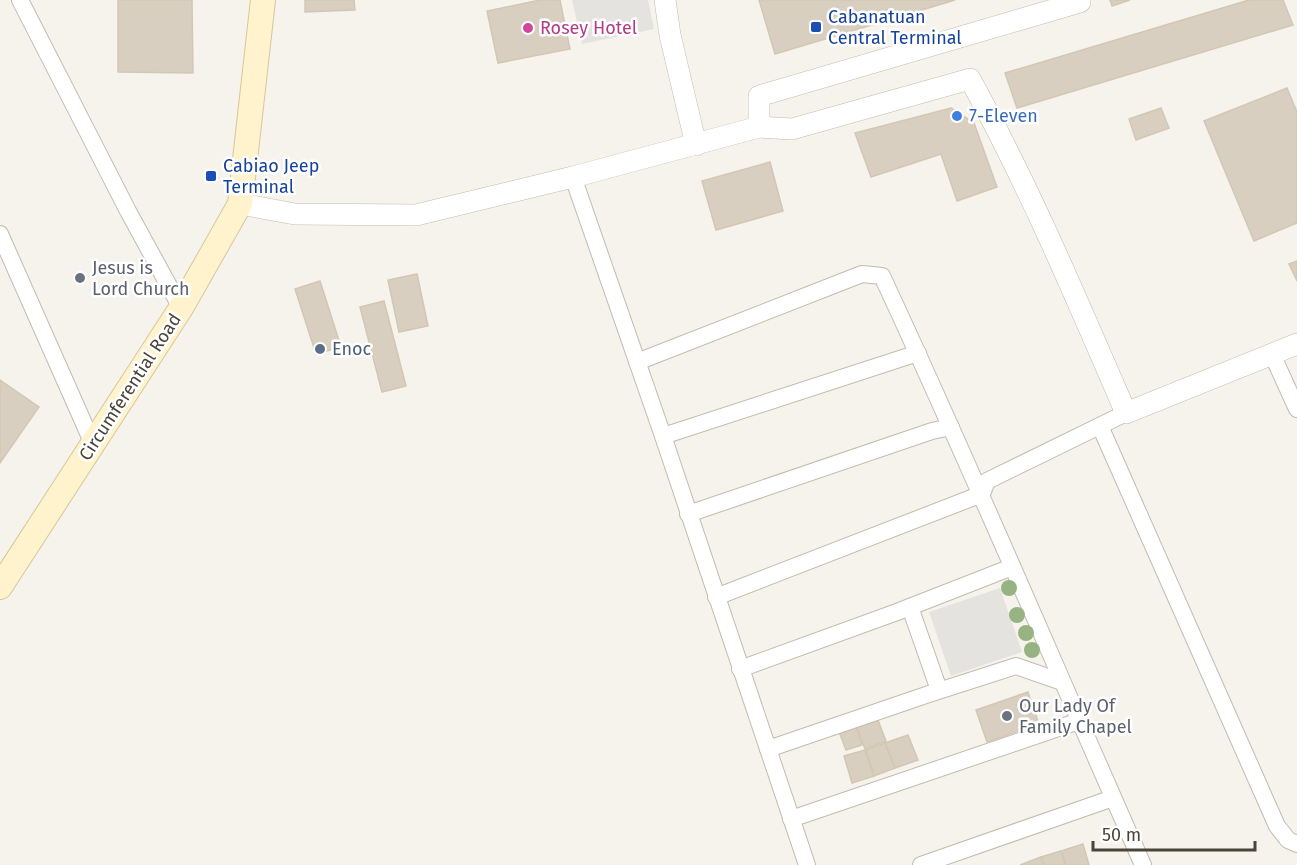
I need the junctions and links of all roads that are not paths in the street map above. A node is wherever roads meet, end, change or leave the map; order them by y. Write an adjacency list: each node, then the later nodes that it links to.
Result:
1 (20, 0): 10 (street)
2 (263, 0): 8 (main road, Circumferential Road)
3 (665, 0): 6 (street)
4 (1079, 0): 5 (street)
5 (759, 127): 6 (street); 16 (street)
6 (696, 145): 7 (street)
7 (573, 177): 8 (street); 14 (street)
8 (240, 204): 10 (main road, Circumferential Road)
9 (0, 234): 20 (street)
10 (181, 308): 20 (main road, Circumferential Road)
11 (1297, 344): 13 (street)
12 (918, 353): 14 (street); 18 (street); 19 (street)
13 (1272, 354): 15 (street); 16 (street)
14 (637, 362): 19 (street)
15 (1297, 409)
16 (1126, 413): 17 (street)
17 (1100, 426): 21 (street); 34 (street)
18 (951, 427): 21 (street); 22 (street)
19 (663, 436): 22 (street)
20 (93, 444): 24 (main road, Circumferential Road)
21 (982, 494): 23 (street); 25 (street)
22 (688, 514): 25 (street)
23 (1012, 567): 26 (street); 28 (street)
24 (0, 587)
25 (716, 597): 27 (street)
26 (910, 607): 27 (street); 29 (street)
27 (741, 669): 31 (street)
28 (1062, 682): 29 (street); 30 (street)
29 (939, 690): 31 (street)
30 (1079, 721): 32 (street); 33 (street)
31 (768, 749): 33 (street)
32 (1113, 798): 36 (street); 37 (street)
33 (791, 819): 35 (street)
34 (1297, 844)
35 (807, 865)
36 (921, 865)
37 (1143, 865)

